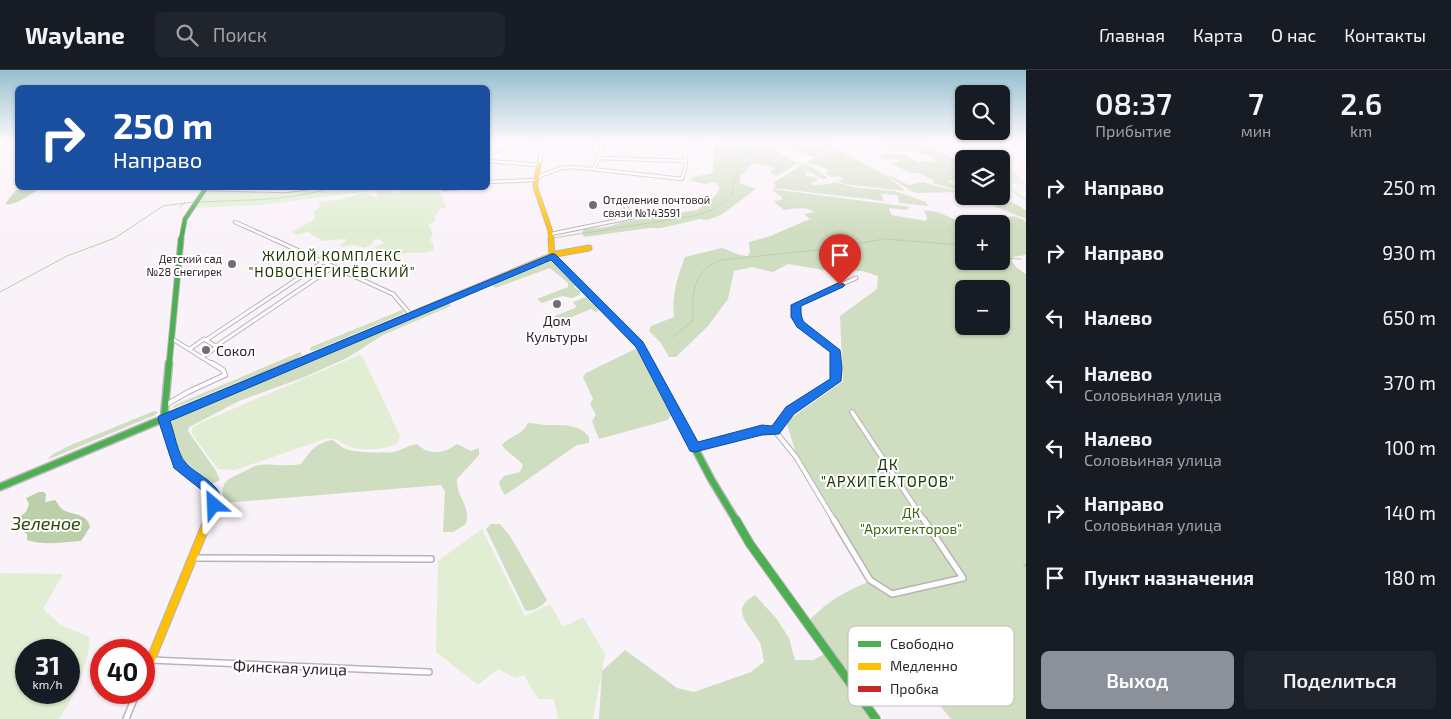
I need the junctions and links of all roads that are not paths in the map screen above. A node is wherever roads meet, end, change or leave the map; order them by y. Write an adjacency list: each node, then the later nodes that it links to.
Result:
1 (538, 171): 5 (street)
2 (555, 171): 5 (street)
3 (614, 171): 4 (street)
4 (684, 171)
5 (536, 179): 6 (street); 12 (street)
6 (490, 182)
7 (205, 190): 19 (street)
8 (259, 190): 9 (street)
9 (293, 190)
10 (619, 199): 12 (street)
11 (235, 222): 15 (street)
12 (551, 234): 14 (street)
13 (589, 248): 14 (street)
14 (552, 256): 18 (street); 28 (street)
15 (323, 262): 16 (street); 20 (street)
16 (333, 267): 18 (street); 21 (street)
17 (856, 278): 27 (street)
18 (411, 315): 26 (street)
19 (171, 338): 22 (street); 24 (street)
20 (205, 340): 21 (street); 22 (street)
21 (216, 346): 23 (street)
22 (190, 349): 23 (street)
23 (202, 356): 24 (street)
24 (164, 406): 26 (street)
25 (852, 412): 27 (street)
26 (164, 419): 29 (street); 30 (street)
27 (775, 431): 28 (street)
28 (695, 447): 35 (street)
29 (0, 487)
30 (192, 558): 31 (street); 32 (street)
31 (431, 559)
32 (155, 648)
33 (155, 660): 34 (street, Финская улица)
34 (429, 672)
35 (848, 681)
36 (132, 704): 38 (street)
37 (866, 706): 39 (street)
38 (126, 719)
39 (876, 719)

